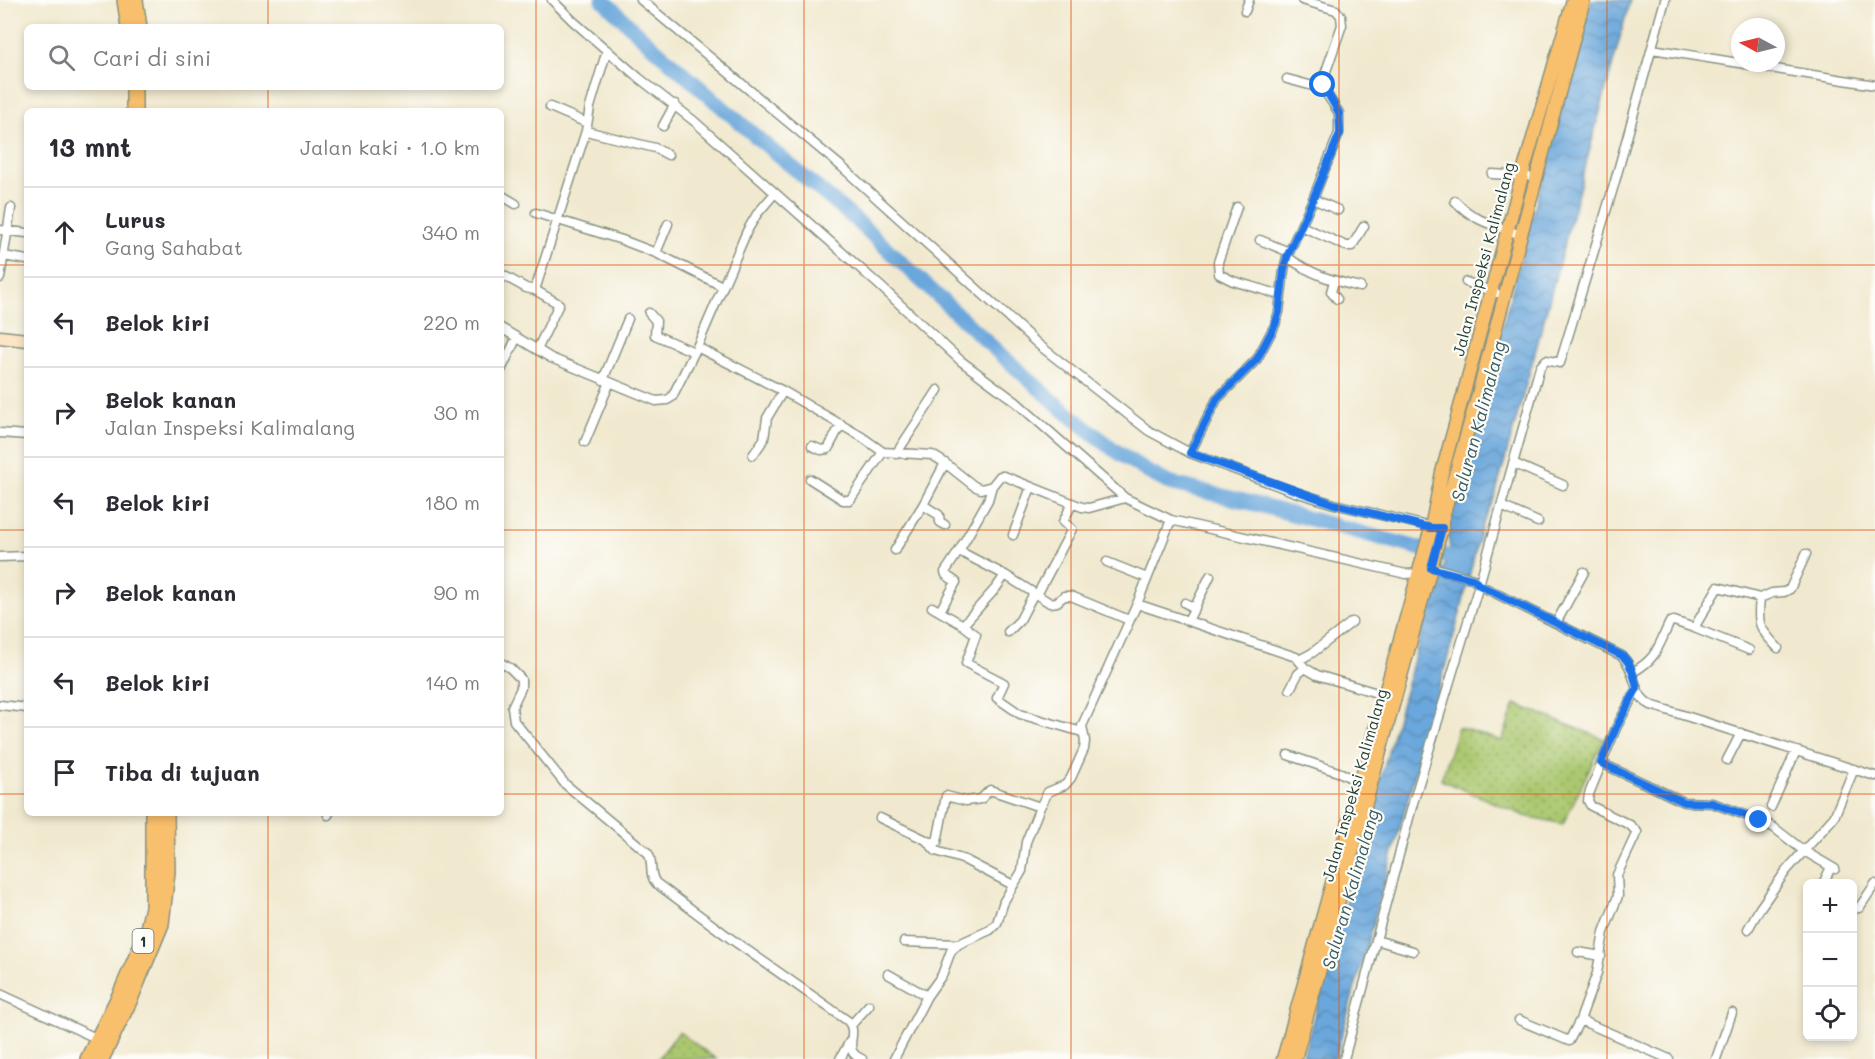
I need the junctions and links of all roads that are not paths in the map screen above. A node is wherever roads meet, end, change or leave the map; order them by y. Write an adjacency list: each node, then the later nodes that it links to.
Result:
1 (125, 0): 12 (highway)
2 (135, 0): 13 (highway)
3 (552, 0): 15 (street)
4 (641, 0): 82 (street)
5 (1249, 0): 11 (street)
6 (1302, 0): 10 (street)
7 (1573, 0): 29 (main road, Jalan Inspeksi Kalimalang)
8 (1584, 0): 30 (main road, Jalan Inspeksi Kalimalang)
9 (1665, 0): 14 (street)
10 (1314, 2): 18 (street)
11 (1245, 11)
12 (129, 24)
13 (139, 24)
14 (1652, 49): 17 (street); 86 (street)
15 (607, 50): 21 (street); 26 (street)
16 (1287, 79): 18 (street)
17 (1875, 85)
18 (1324, 89): 33 (street)
19 (134, 90): 23 (highway)
20 (144, 90): 24 (highway)
21 (675, 104): 25 (street); 31 (street)
22 (550, 107): 26 (street)
23 (134, 108)
24 (144, 108)
25 (663, 126)
26 (587, 127): 27 (street); 40 (street)
27 (668, 154)
28 (1492, 174): 29 (street)
29 (1522, 176): 30 (street); 45 (main road, Jalan Inspeksi Kalimalang)
30 (1536, 178): 47 (main road, Jalan Inspeksi Kalimalang)
31 (775, 193): 57 (street); 92 (street)
32 (504, 197): 35 (street)
33 (1313, 199): 38 (street); 42 (street)
34 (1455, 201): 45 (street)
35 (516, 204)
36 (1237, 207): 61 (street)
37 (11, 208): 44 (street)
38 (1338, 210)
39 (536, 213): 40 (street)
40 (558, 219): 49 (street); 59 (street)
41 (668, 224): 49 (street)
42 (1301, 226): 43 (street); 50 (street)
43 (1364, 226)
44 (4, 230): 46 (street); 51 (street)
45 (1507, 230): 47 (street); 60 (main road, Jalan Inspeksi Kalimalang)
46 (24, 233)
47 (1521, 235): 62 (main road, Jalan Inspeksi Kalimalang)
48 (1260, 240): 50 (street)
49 (656, 253): 57 (street)
50 (1288, 255): 55 (street); 61 (street)
51 (4, 256): 52 (street); 54 (street)
52 (24, 259)
53 (504, 276): 59 (street)
54 (0, 278)
55 (1334, 281): 58 (street); 63 (street)
56 (1466, 282): 60 (street)
57 (722, 286): 70 (street)
58 (1360, 287)
59 (535, 290): 71 (street)
60 (1491, 292): 62 (street); 87 (main road, Jalan Inspeksi Kalimalang)
61 (1281, 295): 82 (street)
62 (1505, 296): 87 (main road, Jalan Inspeksi Kalimalang)
63 (1337, 298)
64 (649, 313): 70 (street)
65 (628, 319): 73 (street)
66 (504, 330): 68 (street)
67 (0, 337): 69 (street)
68 (517, 338): 71 (street); 72 (street)
69 (24, 340)
70 (696, 349): 73 (street); 75 (street)
71 (537, 350): 73 (street)
72 (504, 364)
73 (606, 381): 79 (street)
74 (938, 390): 83 (street)
75 (783, 391): 76 (street); 84 (street)
76 (841, 424): 80 (street); 81 (street)
77 (0, 433): 78 (street)
78 (24, 435)
79 (585, 442)
80 (812, 446)
81 (883, 452): 83 (street); 88 (street)
82 (1190, 453): 99 (street)
83 (896, 454): 85 (street)
84 (753, 455)
85 (945, 463): 90 (street); 94 (street)
86 (1513, 463): 89 (street); 95 (street)
87 (1448, 473): 99 (main road, Jalan Inspeksi Kalimalang)
88 (810, 479)
89 (1563, 485)
90 (992, 486): 91 (street); 102 (street)
91 (1031, 487): 93 (street); 100 (street)
92 (1125, 498): 93 (street); 96 (street)
93 (1072, 504): 113 (street)
94 (923, 505): 98 (street); 101 (street)
95 (1501, 506): 97 (street); 112 (street)
96 (1171, 520): 107 (street); 111 (street)
97 (1538, 522)
98 (945, 525)
99 (1437, 530): 107 (main road, Jalan Inspeksi Kalimalang)
100 (1013, 535)
101 (896, 550)
102 (959, 551): 109 (street); 122 (street)
103 (1806, 554): 114 (street)
104 (24, 556): 105 (street)
105 (0, 557)
106 (1107, 562): 111 (street)
107 (1427, 569): 112 (street); 133 (main road, Jalan Inspeksi Kalimalang)
108 (1584, 572): 121 (street)
109 (1005, 575): 113 (street); 122 (street)
110 (1210, 576): 117 (street)
111 (1147, 578): 116 (street)
112 (1476, 582): 121 (street); 158 (street)
113 (1035, 594): 118 (street); 124 (street)
114 (1760, 598): 123 (street); 125 (street)
115 (1185, 603): 117 (street)
116 (1137, 604): 118 (street); 119 (street)
117 (1195, 608): 119 (street)
118 (1129, 620): 136 (street)
119 (1188, 621): 127 (street)
120 (1352, 622): 127 (street)
121 (1556, 623): 130 (street)
122 (963, 625): 136 (street)
123 (1694, 628): 126 (street); 130 (street)
124 (1008, 632)
125 (1778, 648)
126 (1749, 650)
127 (1299, 660): 129 (street)
128 (504, 665): 172 (street)
129 (1305, 668): 132 (street); 133 (street)
130 (1633, 672): 131 (street)
131 (1637, 688): 137 (street); 141 (street)
132 (1290, 689)
133 (1390, 696): 144 (main road, Jalan Inspeksi Kalimalang); 145 (main road, Jalan Inspeksi Kalimalang)
134 (0, 705): 135 (street)
135 (24, 708)
136 (1082, 732): 146 (street)
137 (1741, 733): 138 (street); 140 (street)
138 (1796, 751): 142 (street); 147 (street)
139 (1288, 755): 144 (street)
140 (1727, 760)
141 (1601, 763): 152 (street); 163 (street)
142 (1854, 770): 143 (street); 152 (street)
143 (1875, 776)
144 (1358, 782): 145 (street); 165 (main road, Jalan Inspeksi Kalimalang)
145 (1371, 788): 165 (main road, Jalan Inspeksi Kalimalang)
146 (1040, 807): 151 (street); 155 (street)
147 (1771, 807)
148 (153, 816): 173 (highway, 1)
149 (166, 816): 176 (highway, 1)
150 (880, 818): 151 (street)
151 (929, 843): 155 (street)
152 (1804, 852): 153 (street); 157 (street)
153 (1826, 879)
154 (1875, 884): 156 (street)
155 (1013, 885): 160 (street)
156 (1857, 908)
157 (1748, 929)
158 (1376, 940): 161 (street); 182 (street)
159 (904, 942): 160 (street)
160 (959, 944): 167 (street)
161 (1413, 951)
162 (1578, 952): 163 (street)
163 (1601, 956): 171 (street)
164 (888, 974): 167 (street)
165 (1307, 991): 180 (main road, Jalan Inspeksi Kalimalang); 181 (main road, Jalan Inspeksi Kalimalang)
166 (0, 994): 173 (street)
167 (927, 996): 179 (street)
168 (869, 1005): 172 (street)
169 (1732, 1013): 184 (street)
170 (1519, 1020): 171 (street)
171 (1580, 1020): 183 (street)
172 (852, 1024): 174 (street)
173 (98, 1039): 175 (highway, 1)
174 (851, 1039): 177 (street); 178 (street)
175 (88, 1059)
176 (101, 1059)
177 (840, 1059)
178 (862, 1059)
179 (896, 1059)
180 (1283, 1059)
181 (1294, 1059)
182 (1344, 1059)
183 (1669, 1059)
184 (1716, 1059)

